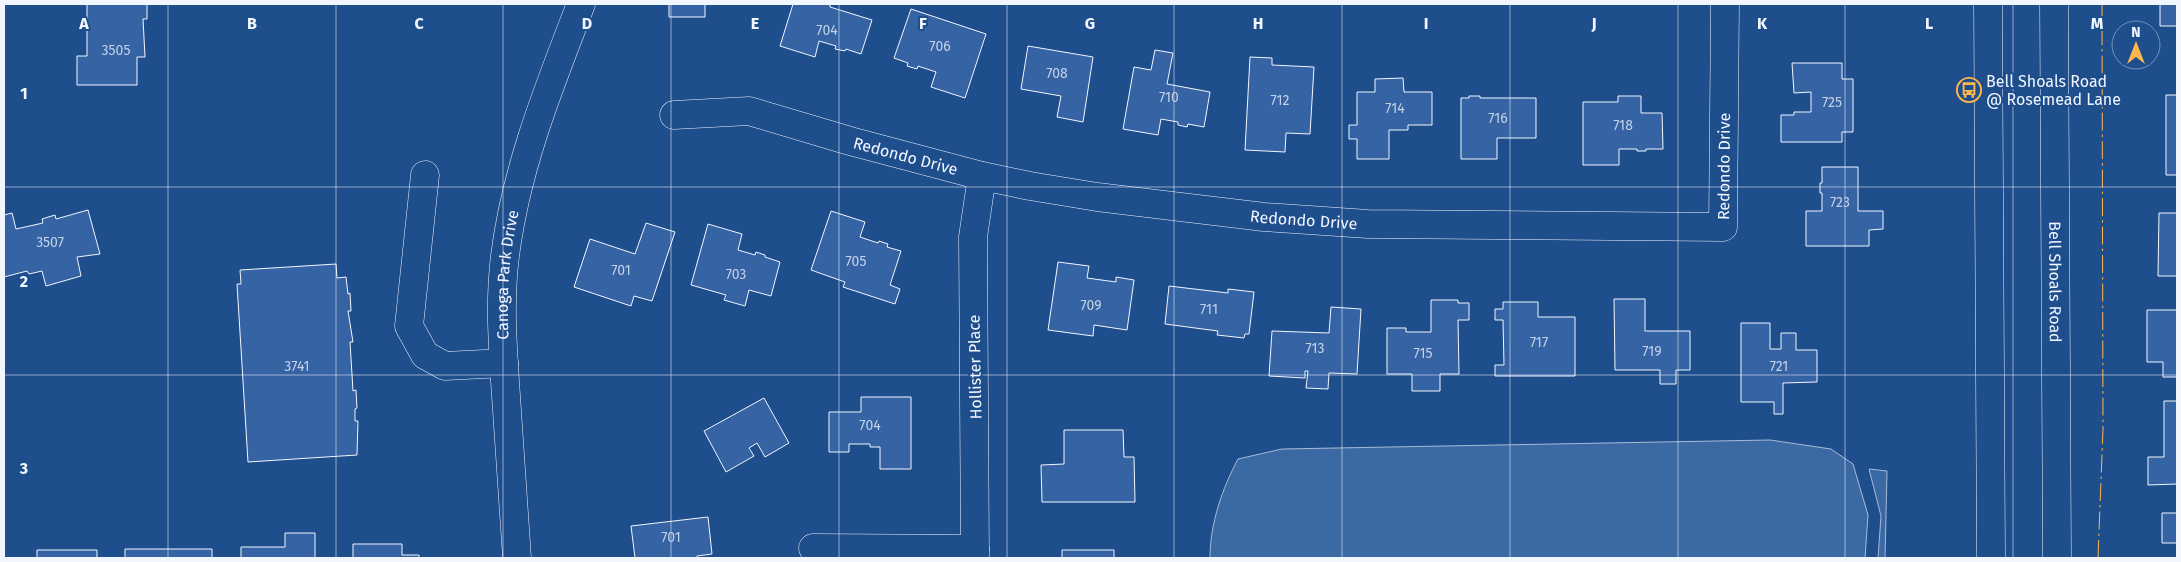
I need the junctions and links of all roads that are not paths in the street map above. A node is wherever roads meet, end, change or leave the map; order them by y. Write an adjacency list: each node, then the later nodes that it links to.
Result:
1 (581, 4): 8 (street, Canoga Park Drive)
2 (1724, 4): 7 (street, Redondo Drive)
3 (1988, 4): 12 (street)
4 (2054, 4): 13 (street, Bell Shoals Road)
5 (674, 115): 7 (street, Redondo Drive)
6 (425, 175): 8 (street)
7 (982, 176): 10 (street, Hollister Place)
8 (504, 363): 11 (street, Canoga Park Drive)
9 (813, 548): 10 (street)
10 (975, 554)
11 (517, 558)
12 (1991, 558)
13 (2057, 558)

